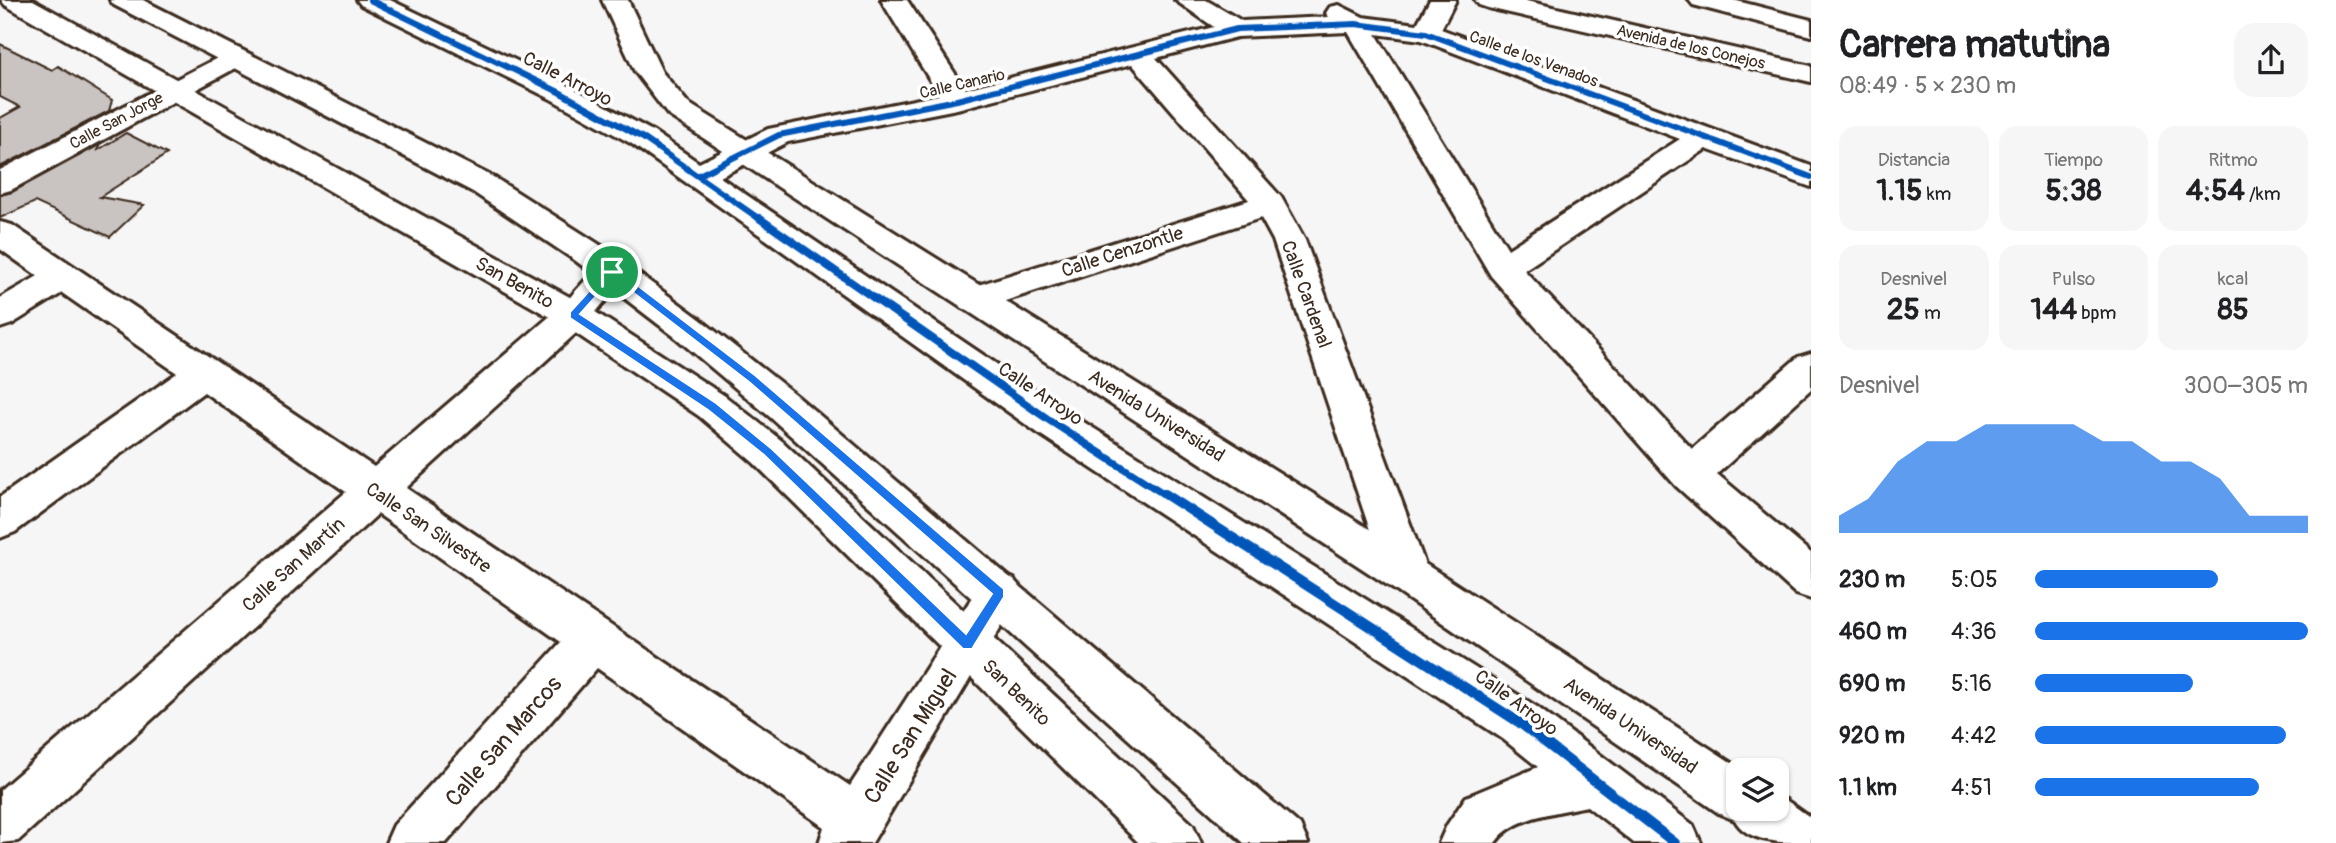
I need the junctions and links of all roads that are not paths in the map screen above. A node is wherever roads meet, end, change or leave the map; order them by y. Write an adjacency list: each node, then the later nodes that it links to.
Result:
1 (14, 0): 18 (street, San Benito)
2 (123, 0): 16 (street)
3 (370, 0): 22 (street, Calle Arroyo)
4 (615, 0): 21 (street, Avenida Universidad)
5 (894, 0): 19 (street)
6 (1188, 0): 13 (street)
7 (1315, 0): 11 (street)
8 (1443, 0): 14 (street)
9 (1488, 0): 17 (street, Avenida de los Conejos)
10 (1702, 0): 12 (street)
11 (1356, 23): 13 (street, Calle de los Venados); 14 (street, Calle de los Venados); 27 (street)
12 (1811, 28)
13 (1237, 29): 15 (street, Calle Canario)
14 (1426, 33): 20 (street, Calle de los Venados)
15 (1138, 54): 19 (street, Calle Canario); 25 (street, Calle Cardenal)
16 (233, 58): 18 (street, Calle San Jorge); 28 (street)
17 (1811, 74)
18 (172, 90): 24 (street, Calle San Jorge); 32 (street, San Benito)
19 (957, 100): 21 (street, Calle Canario)
20 (1705, 136): 23 (street, Calle de los Venados); 27 (street)
21 (741, 152): 22 (street, Calle Canario); 30 (street, Avenida Universidad)
22 (699, 175): 43 (street, Calle Arroyo)
23 (1811, 177)
24 (0, 183)
25 (1270, 204): 30 (street, Calle Cenzontle); 38 (street, Calle Cardenal)
26 (0, 233): 29 (street, Calle San Silvestre)
27 (1503, 268): 35 (street)
28 (612, 272): 32 (street, Calle San Martín); 40 (street)
29 (63, 276): 31 (street); 34 (street, Calle San Silvestre)
30 (974, 299): 38 (street, Avenida Universidad)
31 (0, 315)
32 (574, 315): 36 (street, Calle San Martín); 42 (street, San Benito)
33 (1811, 367): 35 (street)
34 (204, 373): 36 (street, Calle San Silvestre); 37 (street)
35 (1690, 474): 39 (street)
36 (376, 490): 41 (street, Calle San Silvestre); 46 (street, Calle San Martín)
37 (0, 520)
38 (1407, 575): 44 (street, Avenida Universidad)
39 (1811, 580)
40 (999, 593): 42 (street, Calle San Miguel); 50 (street)
41 (593, 639): 47 (street, Calle San Silvestre); 48 (street, Calle San Marcos)
42 (968, 644): 47 (street, Calle San Miguel); 49 (street, San Benito)
43 (1593, 780): 51 (street); 52 (street, Calle Arroyo)
44 (1726, 788)
45 (1773, 821): 53 (street)
46 (0, 823)
47 (850, 832)
48 (412, 843)
49 (1175, 843)
50 (1282, 843)
51 (1465, 843)
52 (1675, 843)
53 (1803, 843)

